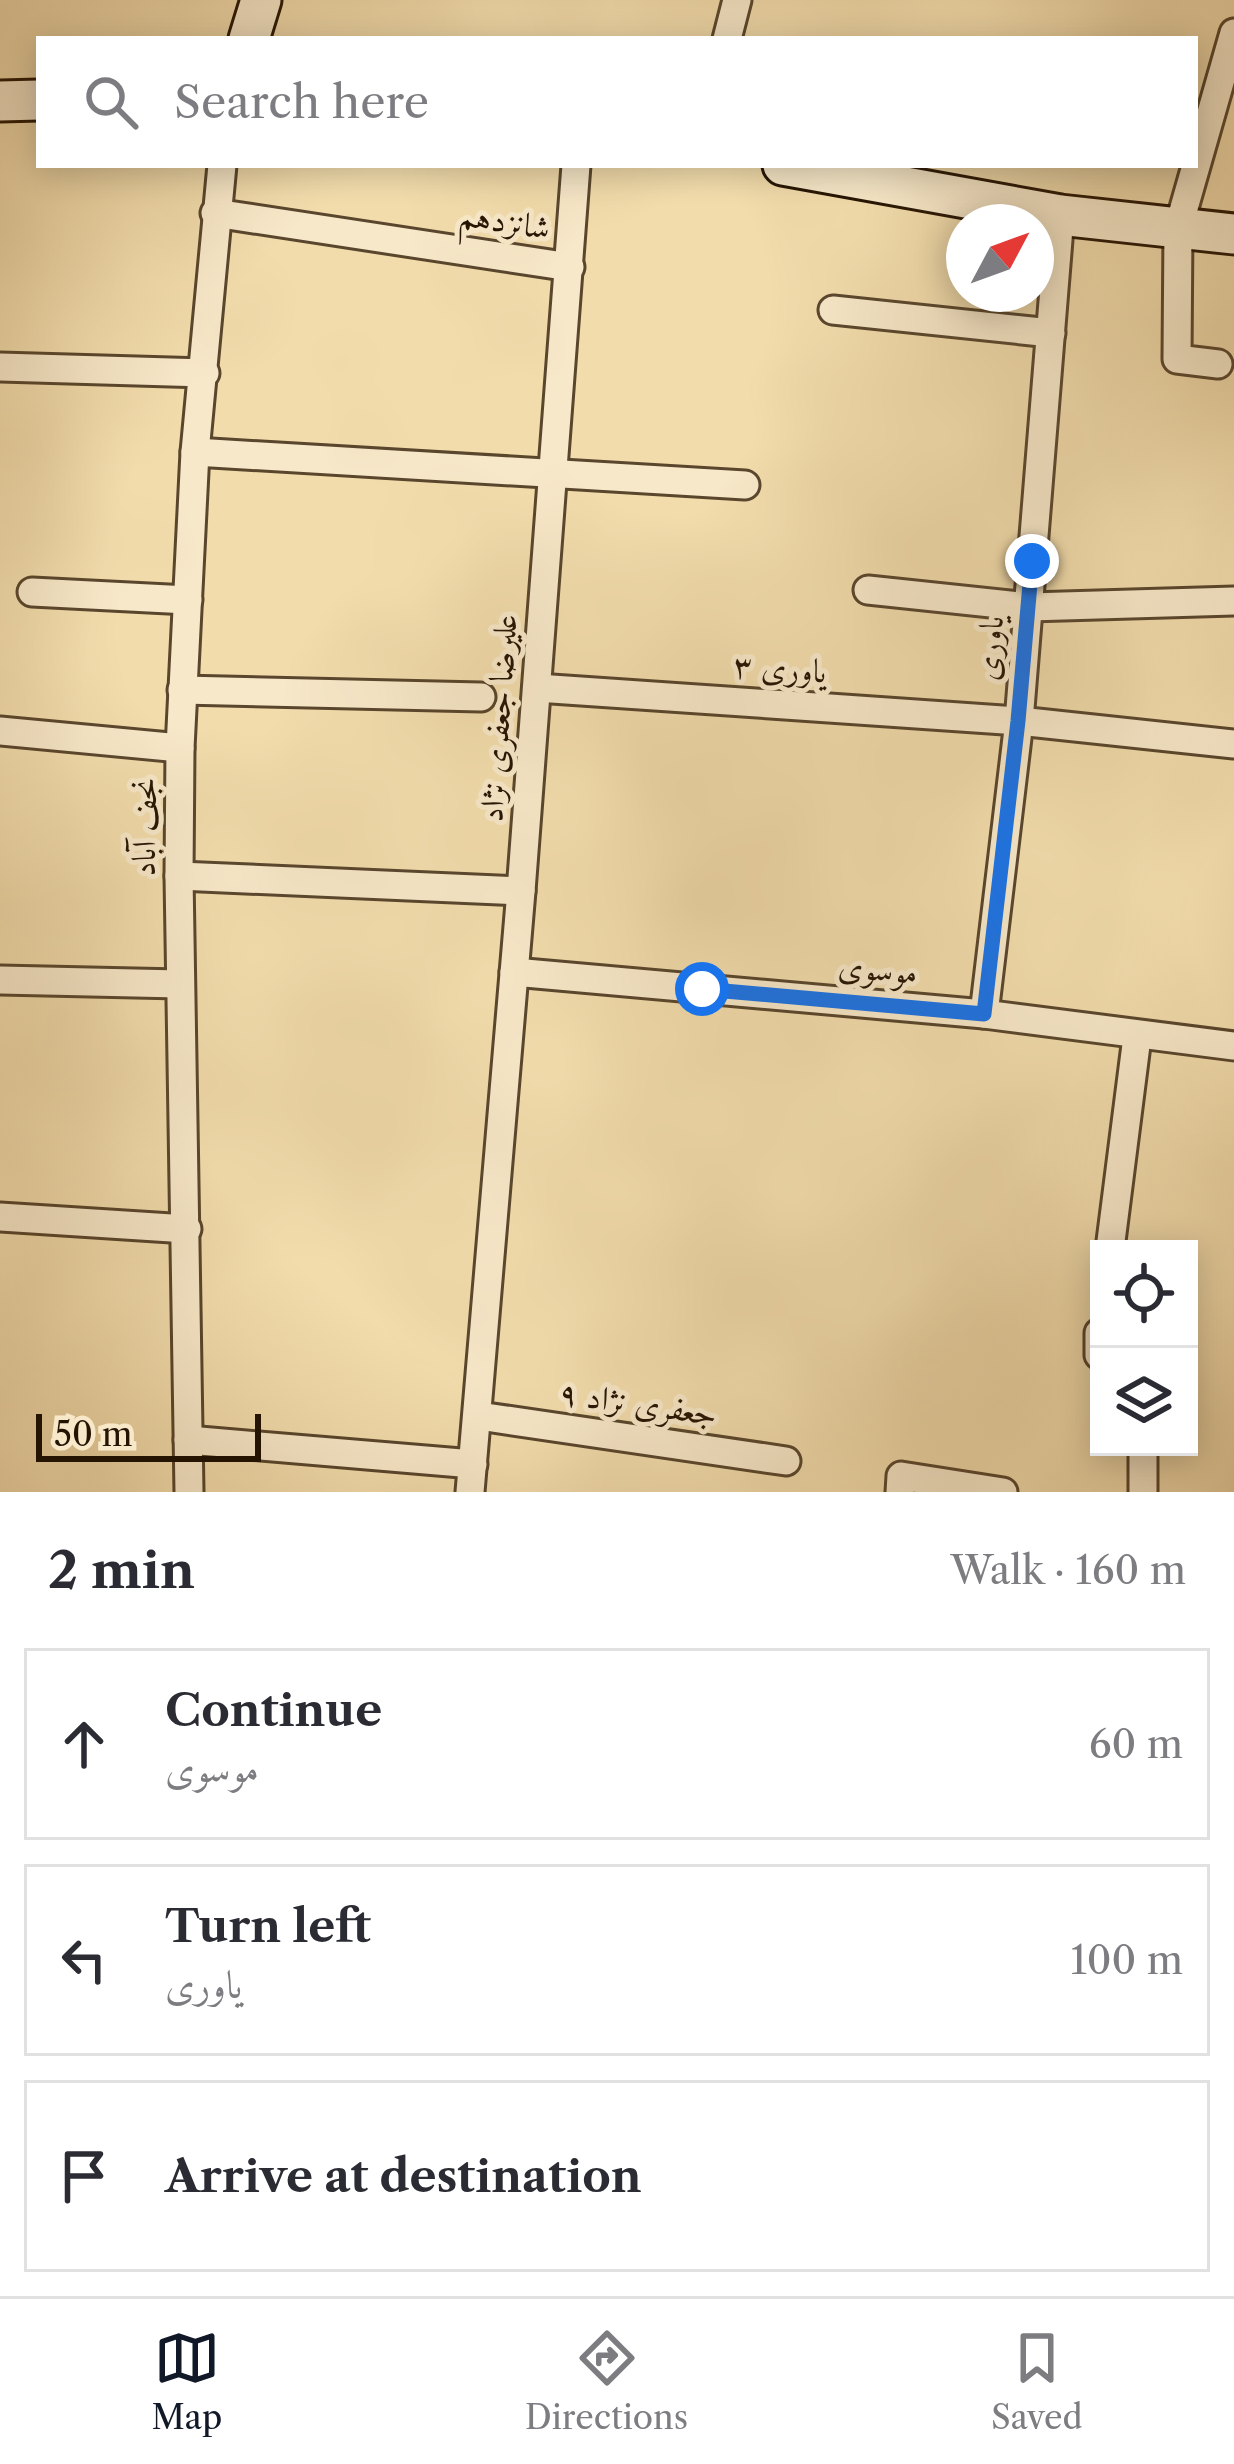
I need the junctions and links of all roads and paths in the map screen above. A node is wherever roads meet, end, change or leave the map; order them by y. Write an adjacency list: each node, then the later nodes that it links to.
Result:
1 (261, 0): 4 (main road)
2 (737, 0): 5 (street)
3 (1234, 34): 6 (street)
4 (250, 36)
5 (728, 36)
6 (1208, 78): 9 (street)
7 (36, 100): 8 (main road)
8 (0, 101)
9 (1198, 128)
10 (576, 168): 18 (street, علیرضا جعفری نژاد)
11 (800, 168): 15 (main road)
12 (1190, 168): 16 (street)
13 (218, 170): 14 (street, نجف آباد)
14 (215, 213): 18 (street, شانزدهم); 23 (street, نجف آباد)
15 (1060, 215): 16 (main road); 20 (street, یاوری)
16 (1178, 229): 17 (main road); 21 (street)
17 (1234, 234)
18 (570, 267): 25 (street, علیرضا جعفری نژاد)
19 (833, 310): 20 (street)
20 (1051, 333): 31 (street, یاوری)
21 (1218, 364)
22 (0, 367): 23 (street)
23 (205, 373): 24 (street, نجف آباد)
24 (195, 452): 25 (street); 29 (street, نجف آباد)
25 (554, 477): 26 (street); 32 (street, علیرضا جعفری نژاد)
26 (746, 485)
27 (868, 590): 31 (street)
28 (32, 592): 29 (street)
29 (188, 600): 33 (street, نجف آباد)
30 (1234, 602): 31 (street)
31 (1029, 607): 35 (street, یاوری)
32 (537, 688): 35 (street, یاوری ۳); 40 (street, علیرضا جعفری نژاد)
33 (182, 690): 34 (street); 38 (street, نجف آباد)
34 (481, 697)
35 (1018, 721): 37 (street, یاوری ۳); 44 (street, یاوری)
36 (0, 731): 38 (street)
37 (1234, 744)
38 (181, 748): 39 (street, نجف آباد)
39 (178, 876): 40 (street); 43 (street, نجف آباد)
40 (521, 892): 41 (street, علیرضا جعفری نژاد)
41 (514, 972): 44 (street, موسوی); 50 (street, علیرضا جعفری نژاد)
42 (0, 980): 43 (street)
43 (180, 984): 48 (street, نجف آباد)
44 (984, 1014): 45 (street, موسوی)
45 (1137, 1036): 46 (street, موسوی); 49 (street)
46 (1234, 1046)
47 (0, 1217): 48 (street)
48 (187, 1229): 51 (street, نجف آباد)
49 (1111, 1240)
50 (479, 1416): 53 (street, جعفری نژاد ۹); 54 (street, علیرضا جعفری نژاد)
51 (188, 1440): 54 (street); 55 (street, نجف آباد)
52 (1143, 1456): 58 (street)
53 (786, 1461)
54 (472, 1478)
55 (189, 1492)
56 (900, 1492): 57 (street)
57 (1003, 1492)
58 (1143, 1492)

